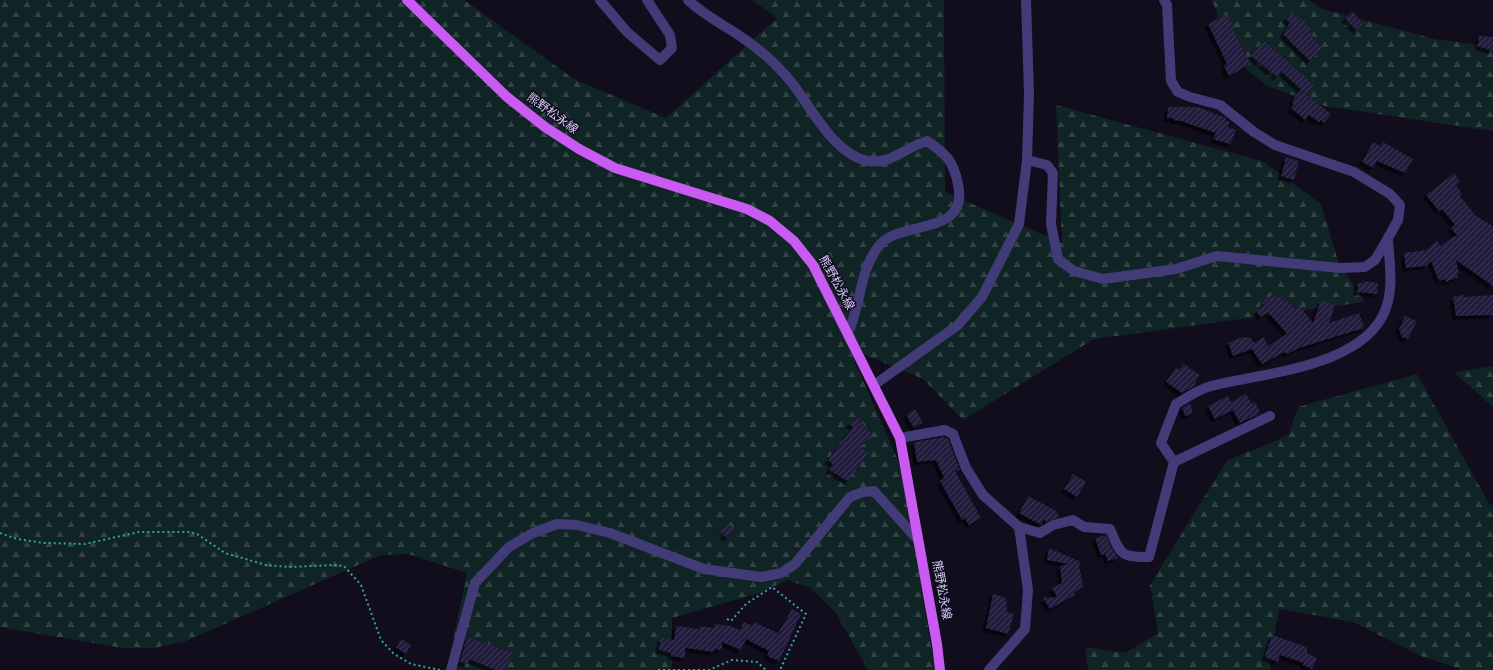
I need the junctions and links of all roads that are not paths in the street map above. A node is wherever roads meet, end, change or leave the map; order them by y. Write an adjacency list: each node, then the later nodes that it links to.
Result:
1 (407, 0): 9 (main road, 熊野松永線)
2 (600, 0): 3 (street)
3 (647, 0)
4 (688, 0): 9 (street)
5 (1026, 0): 7 (street)
6 (1164, 0): 8 (street)
7 (1027, 160): 8 (street); 10 (street)
8 (1388, 238): 13 (street)
9 (848, 332): 10 (main road, 熊野松永線)
10 (874, 385): 12 (main road, 熊野松永線)
11 (1270, 416): 13 (street)
12 (900, 438): 14 (street); 15 (main road, 熊野松永線)
13 (1174, 462): 14 (street)
14 (1019, 527): 18 (street)
15 (918, 540): 16 (street); 17 (main road, 熊野松永線)
16 (452, 670)
17 (940, 670)
18 (989, 670)

